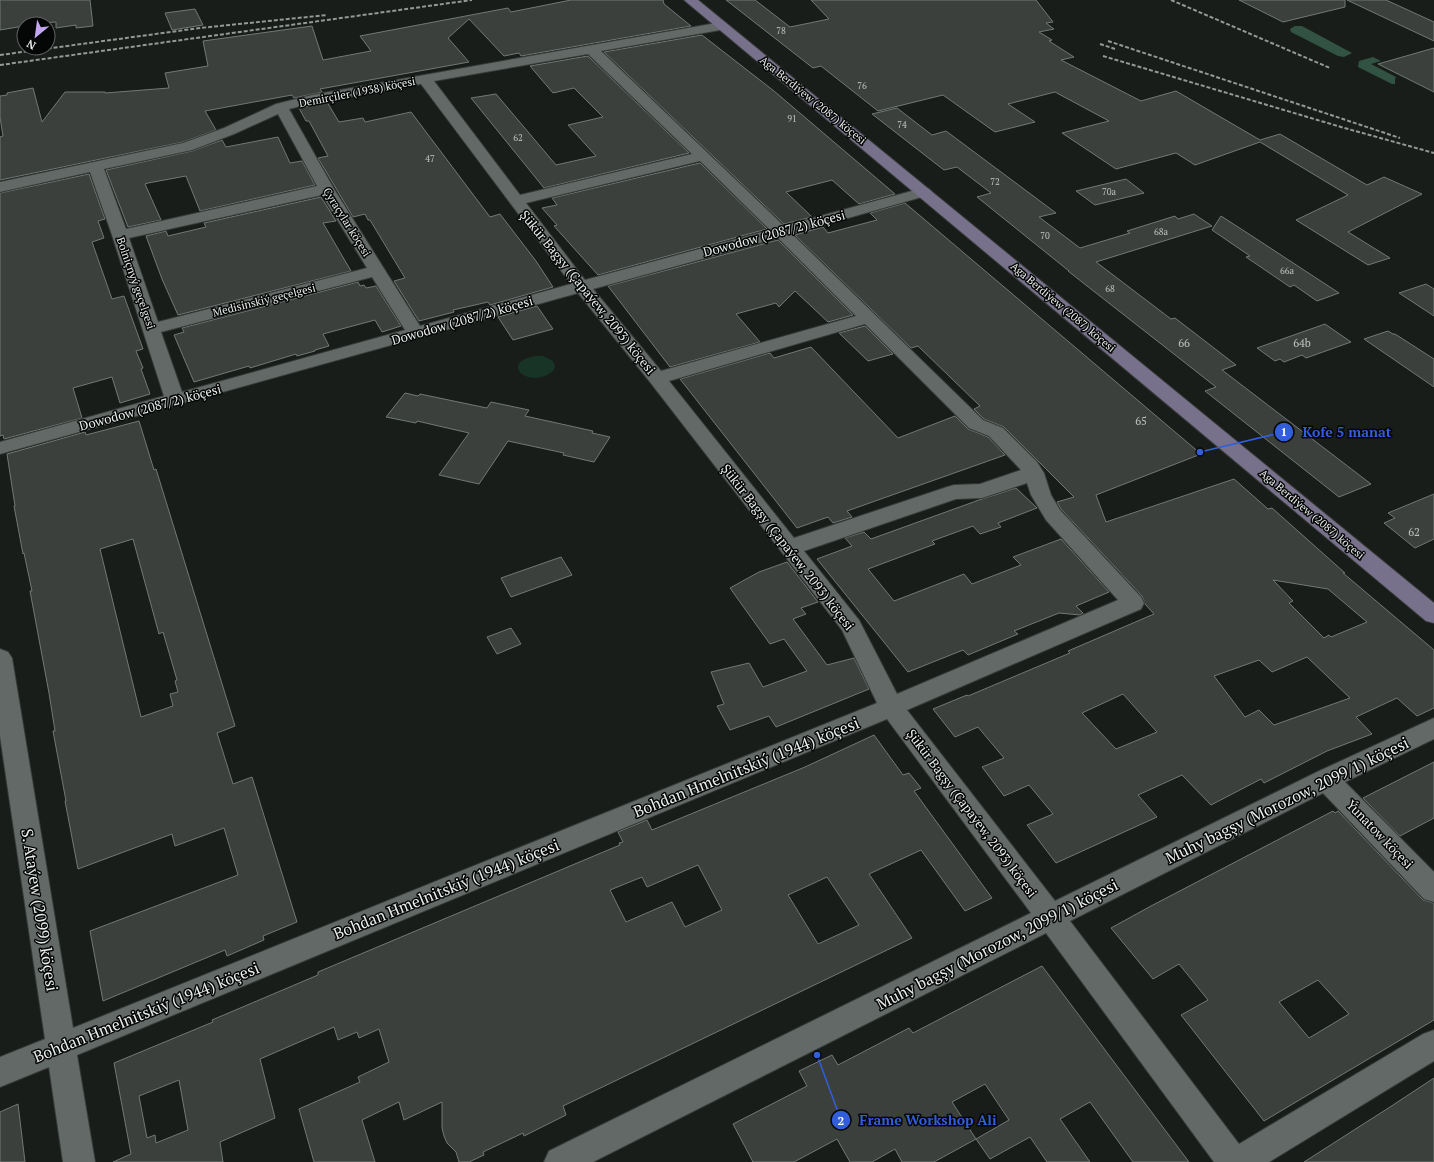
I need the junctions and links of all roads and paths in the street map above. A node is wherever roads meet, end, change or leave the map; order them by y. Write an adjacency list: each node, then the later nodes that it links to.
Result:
1 (690, 0): 2 (street, Aga Berdiýew (2087) köçesi)
2 (722, 26): 3 (street, Demirçiler (1938) köçesi); 10 (street, Aga Berdiýew (2087) köçesi)
3 (592, 50): 4 (street, Demirçiler (1938) köçesi); 6 (street)
4 (425, 79): 5 (street, Demirçiler (1938) köçesi); 11 (street, Şükür Bagşy (Çapaýew, 2093) köçesi)
5 (281, 107): 7 (street, Demirçiler (1938) köçesi); 9 (street, Çyraçylar köçesi)
6 (703, 156): 11 (street); 12 (street)
7 (95, 166): 8 (street, Demirçiler (1938) köçesi); 13 (street, Bolniçnyý geçelgesi)
8 (0, 187)
9 (326, 189): 13 (street); 14 (street, Çyraçylar köçesi)
10 (924, 192): 12 (street, Dowodow (2087/2) köçesi); 24 (street, Aga Berdiýew (2087) köçesi)
11 (516, 201): 15 (street, Şükür Bagşy (Çapaýew, 2093) köçesi)
12 (780, 231): 15 (street, Dowodow (2087/2) köçesi); 16 (street)
13 (120, 235): 17 (street, Bolniçnyý geçelgesi)
14 (377, 271): 17 (street, Medisinskiý geçelgesi); 18 (street, Çyraçylar köçesi)
15 (581, 286): 18 (street, Dowodow (2087/2) köçesi); 19 (street, Şükür Bagşy (Çapaýew, 2093) köçesi)
16 (868, 318): 19 (street); 22 (street)
17 (152, 328): 20 (street, Bolniçnyý geçelgesi)
18 (416, 334): 20 (street, Dowodow (2087/2) köçesi)
19 (657, 378): 23 (street, Şükür Bagşy (Çapaýew, 2093) köçesi)
20 (175, 400): 21 (street, Dowodow (2087/2) köçesi)
21 (0, 448)
22 (1034, 473): 23 (street); 26 (street, Bohdan Hmelnitskiý (1944) köçesi)
23 (789, 548): 26 (street, Şükür Bagşy (Çapaýew, 2093) köçesi)
24 (1434, 615)
25 (0, 658): 32 (street, S. Ataýew (2099) köçesi)
26 (891, 707): 30 (street, Şükür Bagşy (Çapaýew, 2093) köçesi); 32 (street, Bohdan Hmelnitskiý (1944) köçesi)
27 (1434, 728): 28 (street, Muhy bagşy (Morozow, 2099/1) köçesi)
28 (1326, 778): 29 (street, Ýunatow köçesi); 30 (street, Muhy bagşy (Morozow, 2099/1) köçesi)
29 (1434, 890)
30 (1051, 917): 35 (street, Muhy bagşy (Morozow, 2099/1) köçesi); 36 (street, Şükür Bagşy (Çapaýew, 2093) köçesi)
31 (1434, 1044): 37 (street)
32 (61, 1047): 33 (street, Bohdan Hmelnitskiý (1944) köçesi); 34 (street, S. Ataýew (2099) köçesi)
33 (0, 1072)
34 (79, 1162)
35 (560, 1162)
36 (1233, 1162)
37 (1239, 1162)

